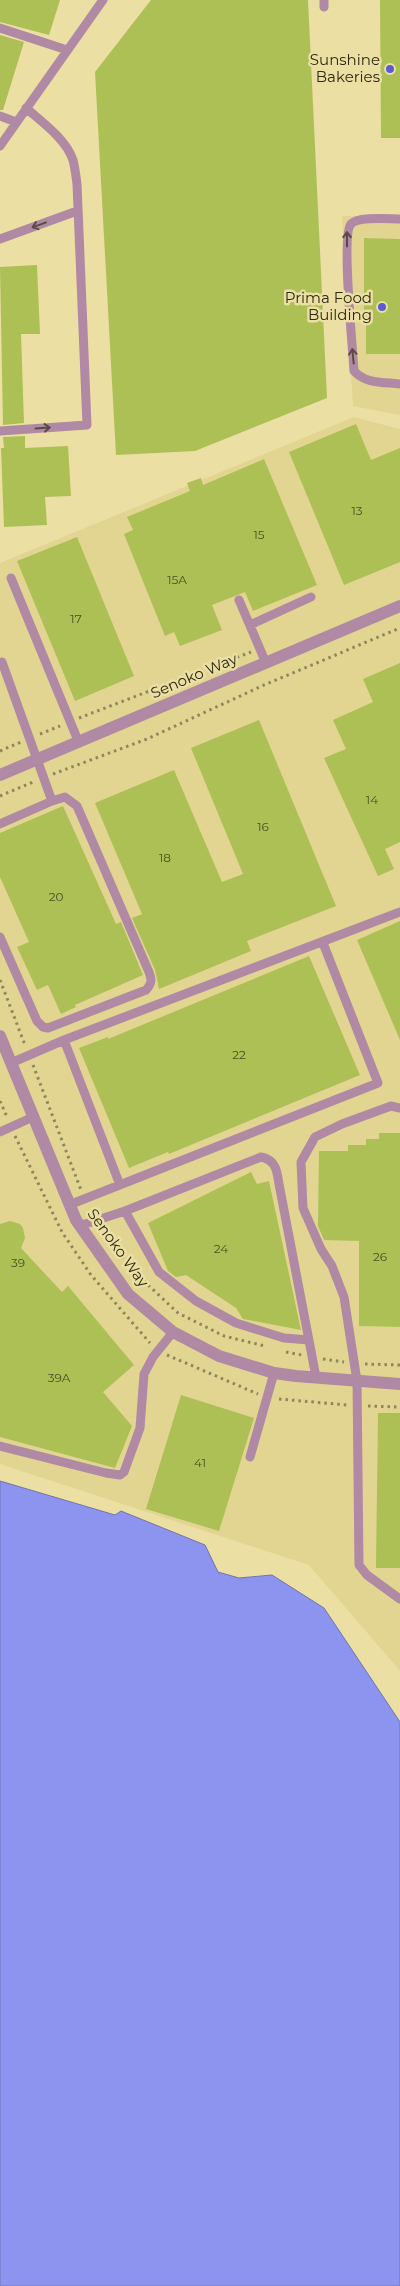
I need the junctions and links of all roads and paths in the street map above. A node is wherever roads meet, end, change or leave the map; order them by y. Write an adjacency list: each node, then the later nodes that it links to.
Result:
1 (103, 0): 3 (lane)
2 (0, 28): 3 (lane)
3 (67, 50): 4 (lane)
4 (26, 108): 6 (lane); 8 (lane)
5 (0, 116): 6 (lane)
6 (16, 122): 7 (lane)
7 (0, 146)
8 (77, 211): 10 (lane, one-way to 10); 12 (lane, one-way to 8)
9 (400, 219): 11 (lane, one-way to 9)
10 (0, 239)
11 (400, 384)
12 (0, 431)
13 (11, 578): 22 (lane)
14 (311, 597): 17 (lane)
15 (238, 600): 17 (lane)
16 (400, 606): 21 (street, Senoko Way)
17 (250, 625): 19 (lane)
18 (400, 628): 28 (path)
19 (260, 648): 21 (lane); 22 (path)
20 (2, 662): 23 (lane)
21 (266, 663): 24 (street, Senoko Way)
22 (70, 721): 23 (path); 24 (lane)
23 (29, 739): 25 (path); 26 (lane)
24 (79, 743): 26 (street, Senoko Way)
25 (0, 751)
26 (37, 760): 27 (street, Senoko Way); 28 (lane)
27 (0, 775)
28 (44, 778): 29 (path); 30 (lane)
29 (0, 796)
30 (52, 801): 31 (lane); 33 (lane)
31 (0, 824)
32 (400, 912): 34 (lane)
33 (0, 936)
34 (324, 943): 37 (lane); 45 (lane)
35 (0, 980): 38 (path)
36 (0, 1036): 39 (street, Senoko Way)
37 (64, 1040): 38 (lane); 45 (lane)
38 (29, 1055): 39 (lane); 46 (path)
39 (11, 1062): 42 (street, Senoko Way)
40 (0, 1101): 43 (path)
41 (400, 1108): 57 (lane)
42 (33, 1117): 43 (lane); 47 (street, Senoko Way)
43 (11, 1127): 44 (lane); 55 (path)
44 (0, 1132)
45 (120, 1185): 46 (lane)
46 (85, 1199): 47 (lane)
47 (69, 1205): 50 (street, Senoko Way)
48 (125, 1212): 49 (lane); 52 (lane); 52 (lane)
49 (96, 1221): 50 (lane); 53 (path)
50 (79, 1226): 51 (street, Senoko Way)
51 (173, 1332): 55 (lane); 59 (street, Senoko Way)
52 (309, 1340): 56 (lane)
53 (268, 1347)
54 (277, 1349): 56 (path)
55 (158, 1351): 63 (path); 66 (lane)
56 (313, 1358): 57 (path); 60 (lane)
57 (354, 1363): 58 (path); 61 (lane)
58 (400, 1365)
59 (274, 1372): 60 (street, Senoko Way); 63 (lane)
60 (316, 1377): 61 (street, Senoko Way)
61 (356, 1381): 62 (street, Senoko Way); 64 (lane)
62 (400, 1384)
63 (267, 1398): 64 (path); 67 (lane)
64 (357, 1406): 65 (path); 68 (lane)
65 (400, 1407)
66 (0, 1446)
67 (250, 1458)
68 (400, 1599)

